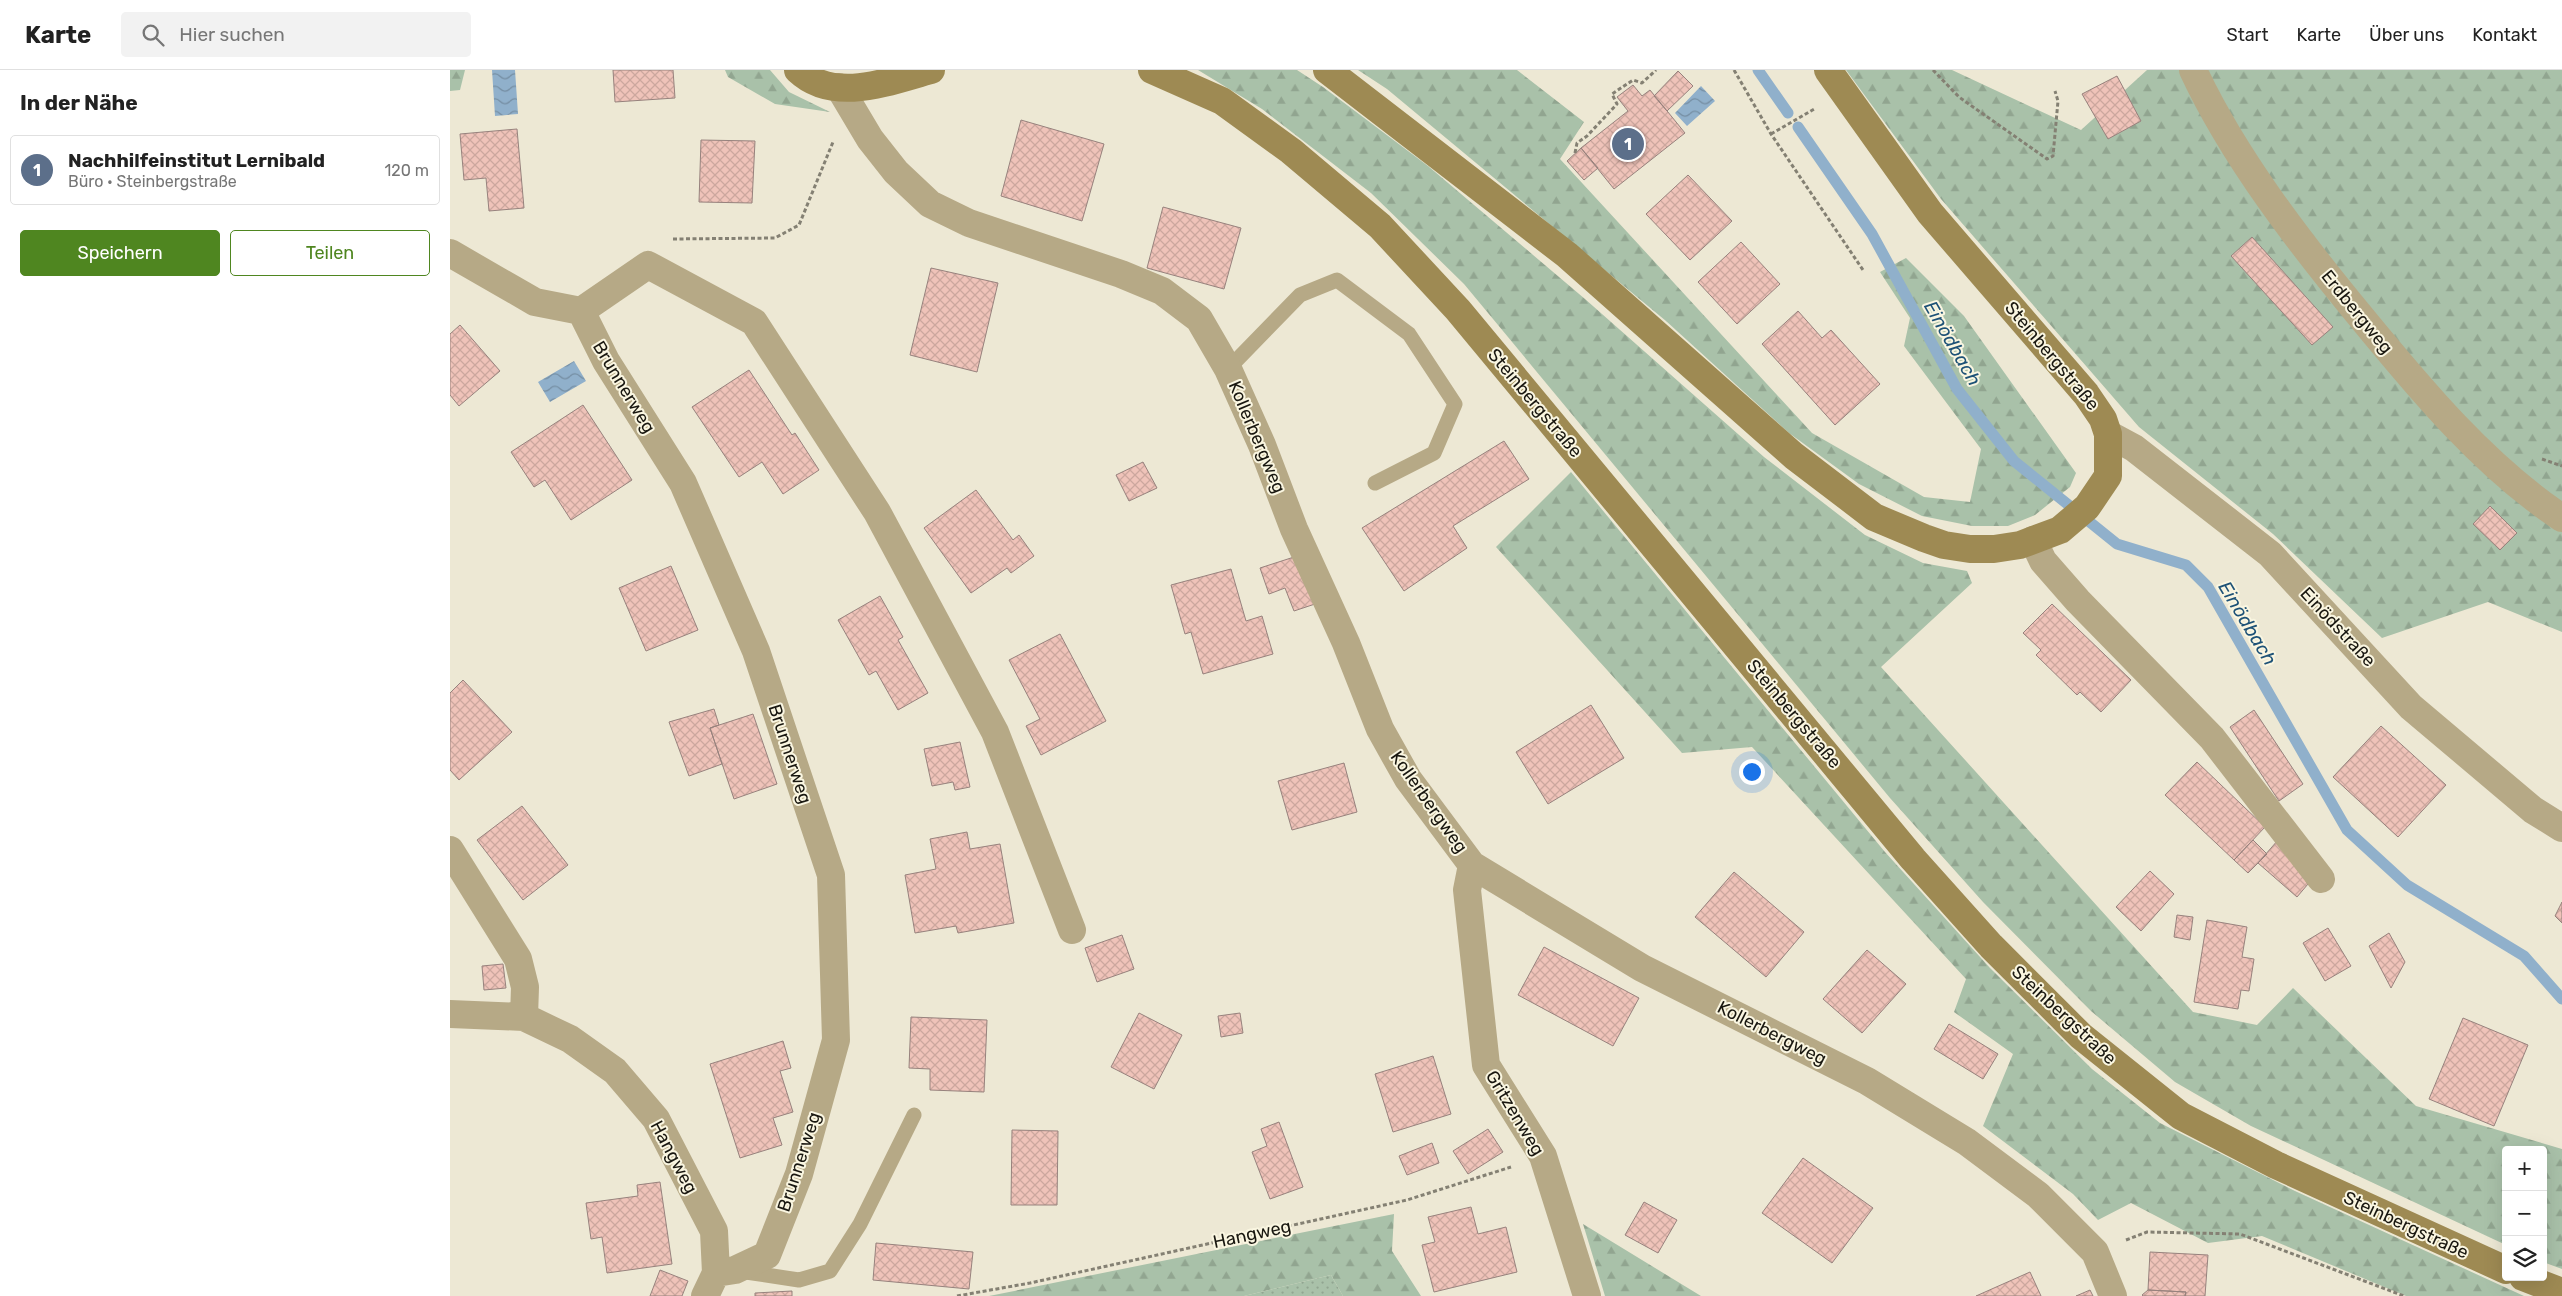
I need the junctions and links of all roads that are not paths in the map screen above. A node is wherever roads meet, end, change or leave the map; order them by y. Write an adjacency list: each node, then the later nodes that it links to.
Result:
1 (798, 70): 7 (main road)
2 (931, 70): 7 (main road)
3 (1152, 70): 23 (main road, Steinbergstraße)
4 (1327, 70): 14 (main road, Steinbergstraße)
5 (1828, 70): 11 (main road, Steinbergstraße)
6 (2193, 70): 13 (street, Erdbergweg)
7 (839, 87): 10 (street, Kollerbergweg)
8 (450, 253): 9 (street)
9 (582, 311): 19 (street); 24 (street, Brunnerweg)
10 (1228, 369): 12 (lane); 17 (street, Kollerbergweg)
11 (2108, 434): 14 (main road, Steinbergstraße); 15 (street, Einödstraße)
12 (1375, 484)
13 (2562, 518)
14 (2033, 540): 18 (street)
15 (2562, 828)
16 (450, 850): 21 (street)
17 (1472, 865): 27 (street, Gritzenweg); 28 (street, Kollerbergweg)
18 (2321, 879)
19 (1072, 930)
20 (450, 1014): 21 (street, Hangweg)
21 (524, 1017): 24 (street, Hangweg)
22 (914, 1115): 24 (lane)
23 (2502, 1268)
24 (719, 1280)
25 (2533, 1281): 26 (main road)
26 (2562, 1292)
27 (1587, 1296)
28 (2114, 1296)

